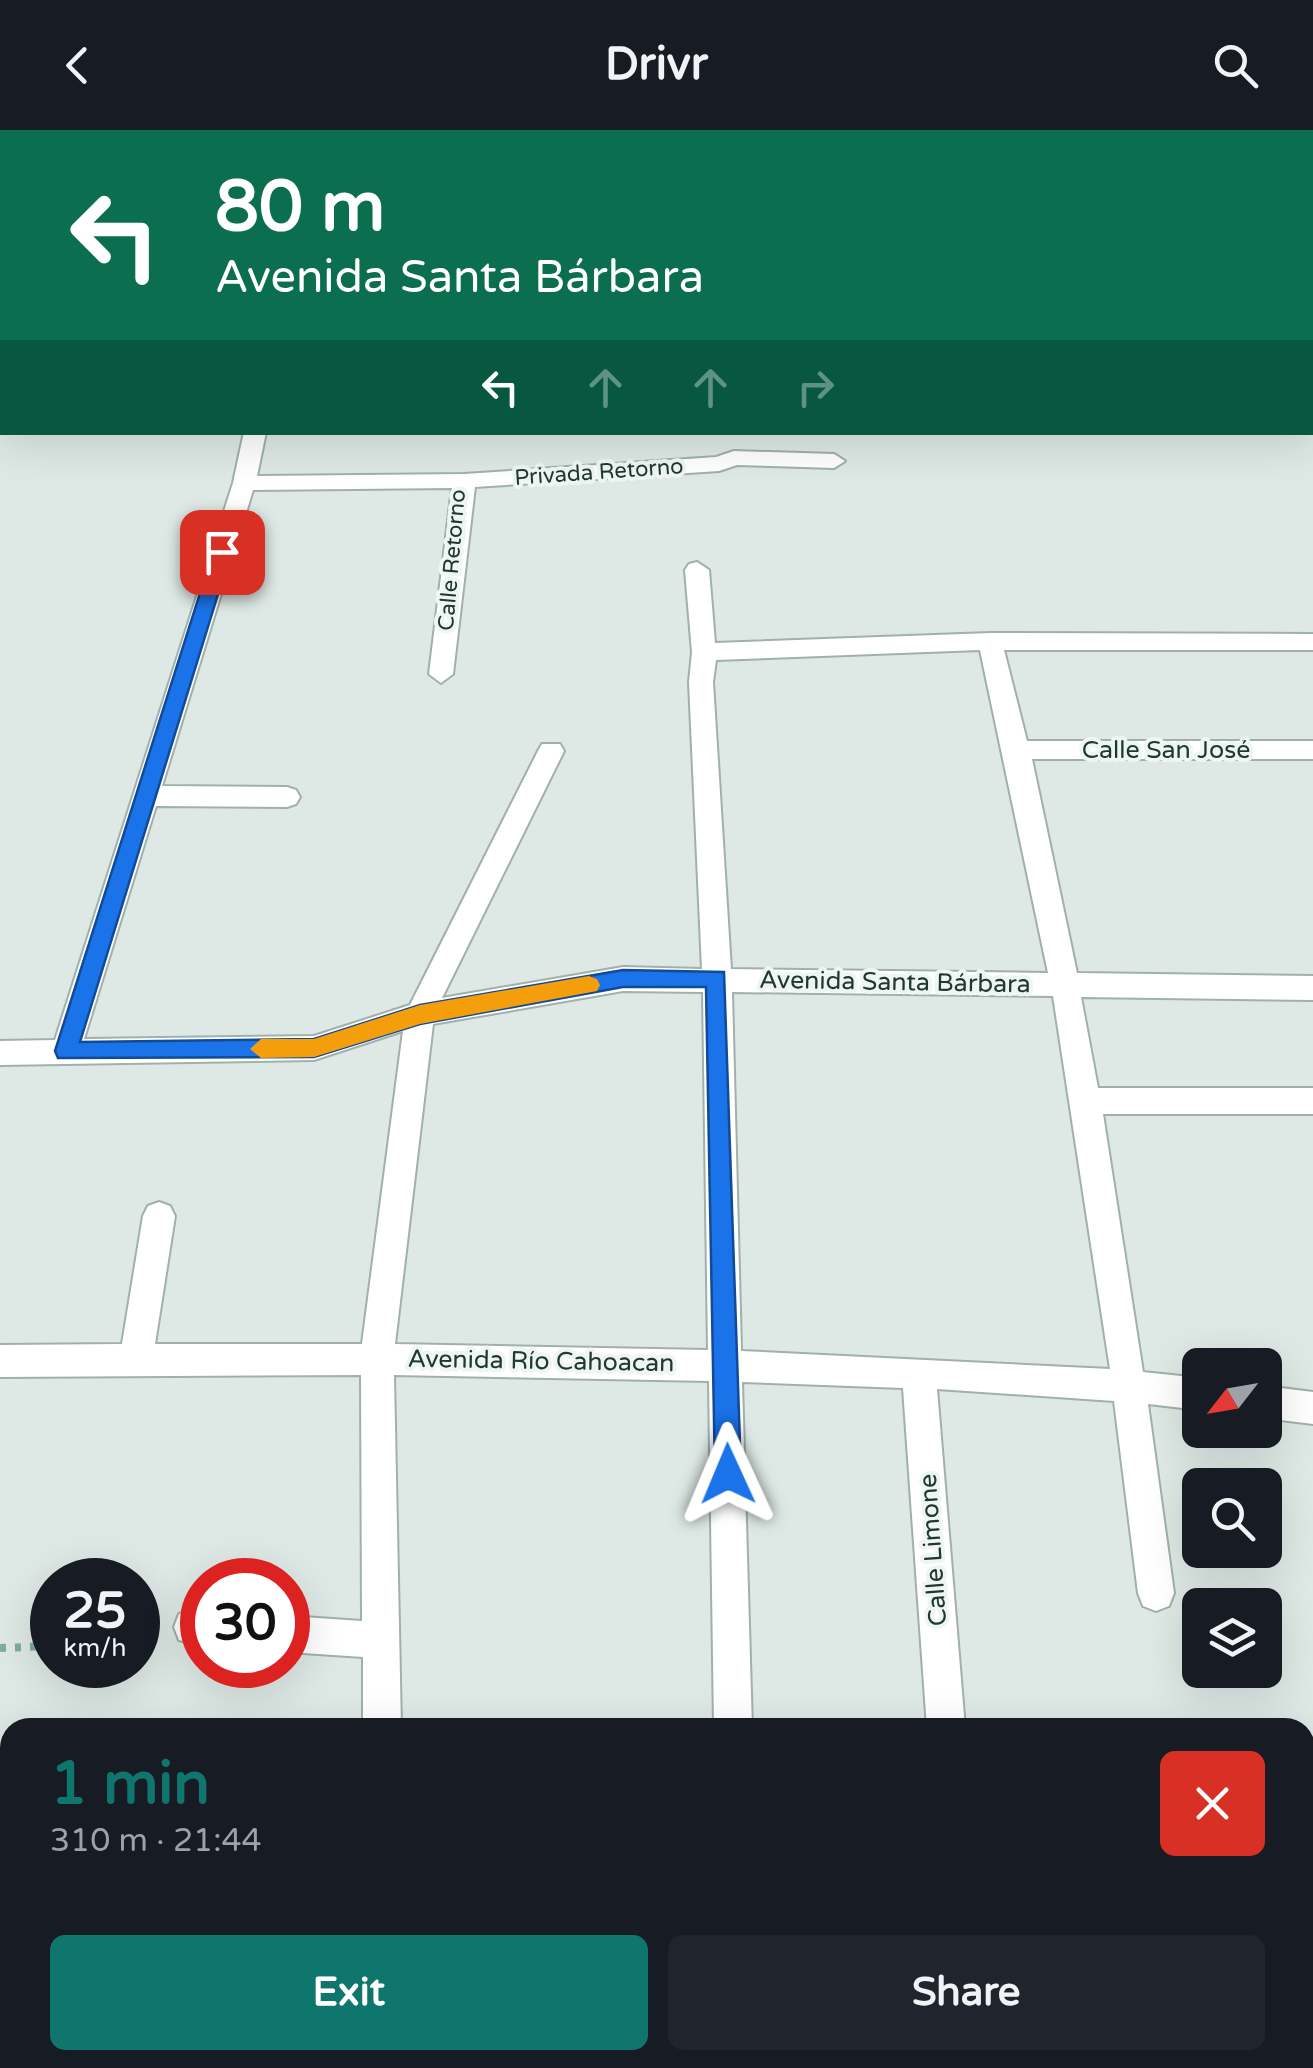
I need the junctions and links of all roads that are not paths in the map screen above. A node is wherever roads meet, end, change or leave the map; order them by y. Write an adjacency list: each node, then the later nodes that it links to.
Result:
1 (253, 435): 6 (street)
2 (736, 435): 3 (street)
3 (734, 458): 4 (street, Privada Retorno); 5 (street, Privada Retorno)
4 (834, 461)
5 (464, 480): 6 (street, Calle Retorno); 11 (street, Calle Retorno)
6 (244, 482): 15 (street)
7 (696, 570): 10 (street)
8 (990, 641): 9 (street); 10 (street); 12 (street)
9 (1313, 642)
10 (704, 652): 17 (street)
11 (441, 674)
12 (1018, 750): 13 (street, Calle San José); 18 (street)
13 (1313, 750)
14 (551, 751): 20 (street)
15 (146, 796): 16 (street); 21 (street)
16 (287, 797)
17 (717, 978): 18 (street, Avenida Santa Bárbara); 20 (street, Avenida Santa Bárbara); 29 (street)
18 (1068, 985): 19 (street, Avenida Santa Bárbara); 23 (street)
19 (1313, 988)
20 (420, 1014): 21 (street, Avenida Santa Bárbara); 26 (street)
21 (66, 1051): 22 (street, Avenida Santa Bárbara)
22 (0, 1053)
23 (1085, 1101): 24 (street); 31 (street)
24 (1313, 1101)
25 (160, 1216): 27 (street)
26 (377, 1357): 27 (street, Avenida Río Cahoacan); 29 (street, Avenida Río Cahoacan); 37 (street)
27 (136, 1359): 28 (street, Avenida Río Cahoacan)
28 (0, 1361)
29 (726, 1366): 30 (street, Avenida Río Cahoacan); 39 (street)
30 (919, 1373): 31 (street, Avenida Río Cahoacan); 40 (street, Calle Limone)
31 (1129, 1385): 32 (street, Avenida Río Cahoacan); 35 (street)
32 (1182, 1392)
33 (1282, 1404): 34 (street)
34 (1313, 1408)
35 (1156, 1593)
36 (310, 1635): 37 (street)
37 (381, 1640): 38 (street)
38 (382, 1718)
39 (733, 1718)
40 (945, 1718)

